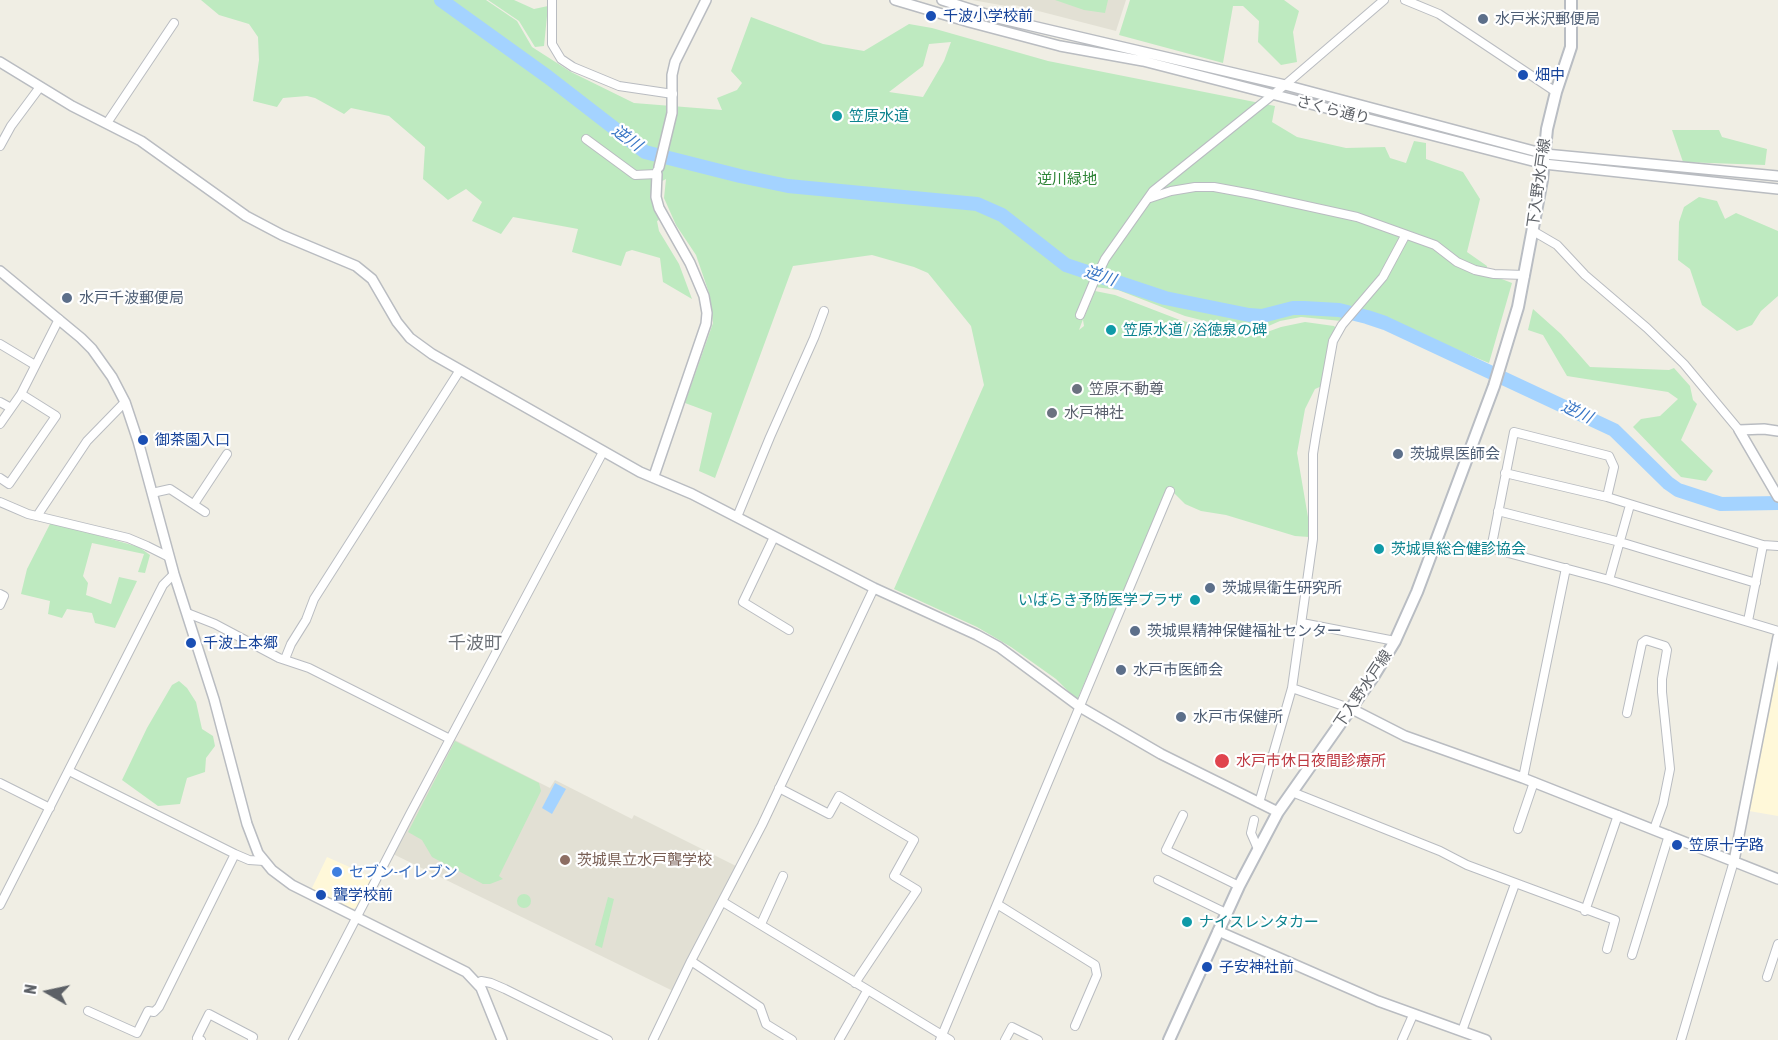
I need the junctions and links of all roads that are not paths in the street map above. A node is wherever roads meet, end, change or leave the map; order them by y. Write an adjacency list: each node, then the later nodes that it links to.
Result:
1 (552, 0): 13 (street)
2 (706, 0): 13 (street)
3 (894, 0): 14 (street, さくら通り)
4 (942, 0): 10 (street, さくら通り)
5 (1384, 0): 10 (street)
6 (1405, 0): 12 (street)
7 (1571, 0): 12 (main road, 下入野水戸線)
8 (174, 23): 15 (street)
9 (0, 62): 11 (street)
10 (1285, 85): 14 (street); 18 (street, さくら通り)
11 (40, 87): 15 (street); 17 (street)
12 (1556, 92): 18 (main road, 下入野水戸線)
13 (673, 94): 19 (street)
14 (1273, 94): 18 (street, さくら通り); 22 (street)
15 (107, 123): 32 (street)
16 (586, 139): 19 (street)
17 (0, 146)
18 (1544, 159): 20 (street, さくら通り); 21 (street, さくら通り); 23 (main road, 下入野水戸線)
19 (658, 170): 43 (street)
20 (1778, 176)
21 (1778, 189)
22 (1150, 198): 24 (street); 28 (street)
23 (1533, 231): 26 (main road, 下入野水戸線); 38 (street)
24 (1405, 236): 26 (street); 70 (street)
25 (0, 271): 29 (street)
26 (1525, 275): 74 (main road, 下入野水戸線)
27 (824, 311): 55 (street)
28 (1080, 315)
29 (59, 320): 31 (street); 35 (street)
30 (0, 344): 31 (street)
31 (34, 365): 33 (street)
32 (460, 370): 40 (street); 75 (street)
33 (21, 394): 36 (street); 44 (street)
34 (0, 402): 36 (street)
35 (125, 402): 46 (street); 54 (street)
36 (11, 408): 37 (street)
37 (0, 423)
38 (1739, 430): 39 (street); 47 (street)
39 (1778, 431)
40 (603, 452): 43 (street); 80 (street)
41 (226, 454): 50 (street)
42 (1505, 473): 48 (street); 48 (street); 52 (street)
43 (654, 476): 55 (street)
44 (0, 478)
45 (1170, 491): 77 (street)
46 (152, 493): 50 (street); 60 (street)
47 (1776, 494)
48 (1607, 497): 51 (street)
49 (0, 502): 54 (street)
50 (194, 504): 53 (street)
51 (1630, 505): 57 (street); 58 (street)
52 (1498, 511): 57 (street); 61 (street)
53 (205, 512)
54 (37, 516): 60 (street)
55 (736, 517): 56 (street)
56 (774, 537): 65 (street); 71 (street)
57 (1620, 542): 63 (street); 64 (street)
58 (1763, 545): 59 (street); 64 (street)
59 (1778, 546)
60 (169, 557): 62 (street)
61 (1566, 568): 63 (street); 82 (street)
62 (174, 574): 68 (street); 81 (street)
63 (1609, 580): 69 (street)
64 (1756, 583): 69 (street)
65 (874, 588): 77 (street); 85 (street)
66 (0, 594): 67 (street)
67 (0, 605)
68 (187, 613): 75 (street); 98 (street)
69 (1748, 621): 72 (street)
70 (1302, 623): 74 (street); 76 (street)
71 (789, 630)
72 (1778, 631)
73 (1778, 637): 99 (street)
74 (1395, 640): 78 (main road, 下入野水戸線)
75 (285, 659): 80 (street)
76 (1292, 688): 78 (street); 87 (street)
77 (1080, 707): 87 (street); 106 (street)
78 (1352, 709): 82 (street); 86 (main road, 下入野水戸線)
79 (1627, 713): 94 (street)
80 (450, 739): 110 (street)
81 (69, 771): 88 (street); 97 (street)
82 (1523, 778): 83 (street)
83 (1534, 782): 91 (street); 93 (street)
84 (0, 783): 88 (street)
85 (779, 788): 105 (street); 119 (street)
86 (1292, 792): 89 (main road, 下入野水戸線); 103 (street)
87 (1259, 803): 89 (street)
88 (50, 808): 107 (street)
89 (1278, 812): 96 (main road, 下入野水戸線)
90 (1184, 815): 104 (street)
91 (1618, 815): 94 (street); 108 (street)
92 (1254, 820): 96 (street)
93 (1518, 829)
94 (1654, 829): 95 (street)
95 (1669, 835): 99 (street); 115 (street)
96 (1258, 849): 104 (main road, 下入野水戸線)
97 (235, 854): 98 (street); 121 (street)
98 (264, 861): 110 (street)
99 (1734, 861): 101 (street); 140 (street)
100 (783, 876): 111 (street)
101 (1778, 879)
102 (1158, 880): 109 (street)
103 (1515, 884): 108 (street); 124 (street)
104 (1239, 886): 109 (main road, 下入野水戸線)
105 (723, 902): 111 (street); 116 (street)
106 (997, 904): 123 (street); 125 (street)
107 (0, 906)
108 (1585, 911): 114 (street)
109 (1226, 914): 112 (main road, 下入野水戸線)
110 (356, 918): 118 (street); 128 (street)
111 (761, 924): 119 (street)
112 (1218, 931): 122 (street); 137 (main road, 下入野水戸線)
113 (1778, 944): 117 (street)
114 (1607, 949)
115 (1632, 955)
116 (691, 961): 131 (street); 132 (street)
117 (1767, 977)
118 (477, 983): 129 (street); 130 (street)
119 (855, 983): 120 (street)
120 (867, 991): 125 (street); 133 (street)
121 (88, 1011)
122 (1413, 1015): 124 (street); 138 (street)
123 (1075, 1026)
124 (1462, 1031): 139 (street)
125 (941, 1038): 134 (street)
126 (201, 1040): 127 (street)
127 (252, 1040)
128 (293, 1040)
129 (502, 1040)
130 (608, 1040)
131 (653, 1040)
132 (792, 1040)
133 (839, 1040)
134 (950, 1040)
135 (1005, 1040): 136 (street)
136 (1038, 1040)
137 (1169, 1040)
138 (1402, 1040)
139 (1486, 1040)
140 (1681, 1040)

